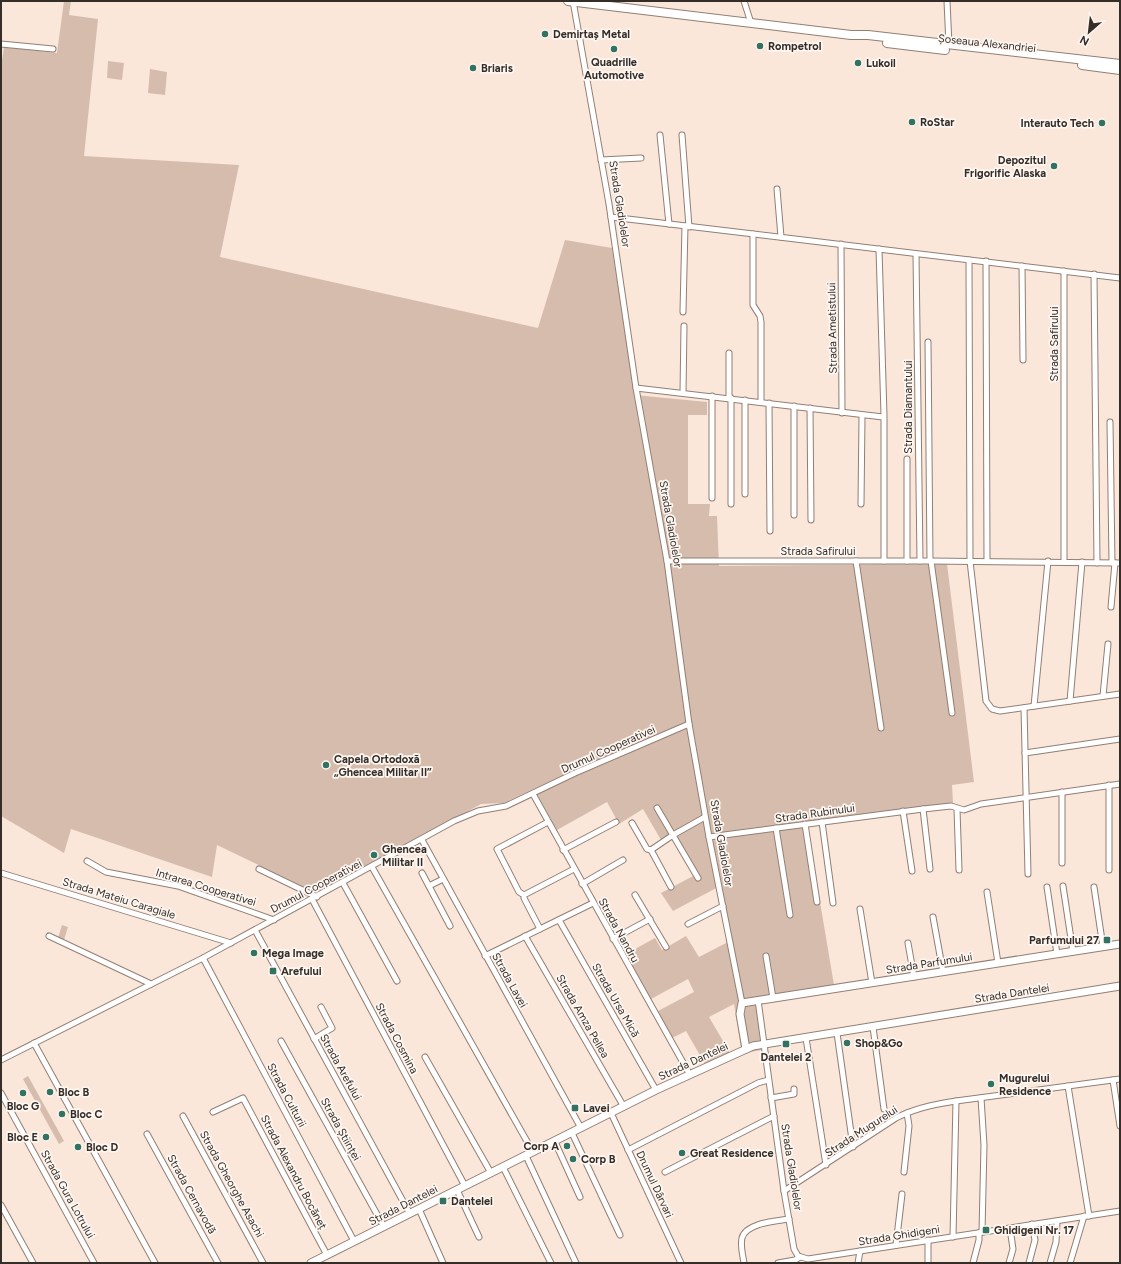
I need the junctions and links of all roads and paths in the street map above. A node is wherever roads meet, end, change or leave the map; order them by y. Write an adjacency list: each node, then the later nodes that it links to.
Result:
1 (568, 1): 4 (main road, Șoseaua Alexandriei)
2 (744, 1): 5 (street)
3 (947, 1): 8 (street)
4 (577, 2): 5 (main road, Șoseaua Alexandriei); 15 (street, Strada Gladiolelor)
5 (751, 23): 6 (main road, Șoseaua Alexandriei)
6 (851, 35): 8 (main road, Șoseaua Alexandriei); 11 (main road, Șoseaua Alexandriei)
7 (1, 44): 9 (street)
8 (949, 44): 10 (main road, Șoseaua Alexandriei)
9 (53, 49)
10 (1120, 64)
11 (1120, 70)
12 (682, 135): 19 (street)
13 (660, 136): 18 (street)
14 (641, 158): 15 (street)
15 (601, 160): 17 (street, Strada Gladiolelor)
16 (777, 189): 21 (street)
17 (611, 217): 18 (street); 36 (street, Strada Gladiolelor)
18 (668, 224): 19 (street)
19 (687, 227): 20 (street); 31 (street)
20 (753, 234): 21 (street); 41 (street)
21 (781, 237): 22 (street)
22 (841, 244): 23 (street); 45 (street, Strada Ametistului)
23 (879, 249): 24 (street); 47 (street)
24 (916, 254): 25 (street); 60 (street, Strada Diamantului)
25 (969, 260): 26 (street); 62 (street)
26 (986, 261): 27 (street); 63 (street)
27 (1022, 266): 28 (street); 35 (street)
28 (1064, 271): 29 (street); 66 (street, Strada Safirului)
29 (1094, 274): 30 (street); 68 (street)
30 (1120, 278)
31 (683, 312)
32 (684, 326): 37 (street)
33 (928, 342): 61 (street)
34 (729, 353): 39 (street)
35 (1023, 360)
36 (636, 388): 37 (street); 64 (street, Strada Gladiolelor)
37 (683, 393): 38 (street)
38 (712, 396): 39 (street); 51 (street)
39 (730, 398): 40 (street); 52 (street)
40 (745, 400): 41 (street); 50 (street)
41 (761, 402): 42 (street)
42 (770, 403): 43 (street); 56 (street)
43 (794, 406): 44 (street); 54 (street)
44 (810, 408): 45 (street); 55 (street)
45 (842, 413): 46 (street)
46 (862, 416): 47 (street); 53 (street)
47 (883, 417): 58 (street)
48 (1110, 422): 69 (street)
49 (907, 459): 59 (street)
50 (745, 494)
51 (712, 498)
52 (731, 504)
53 (861, 504)
54 (794, 515)
55 (811, 520)
56 (770, 531)
57 (856, 561): 58 (street, Strada Safirului); 64 (street, Strada Safirului); 79 (street)
58 (884, 561): 59 (street, Strada Safirului)
59 (907, 561): 60 (street, Strada Safirului)
60 (920, 561): 61 (street, Strada Safirului)
61 (930, 561): 62 (street, Strada Safirului); 77 (street)
62 (970, 561): 63 (street, Strada Safirului); 76 (street)
63 (987, 561): 65 (street, Strada Safirului)
64 (667, 562): 78 (street, Strada Gladiolelor)
65 (1048, 562): 66 (street, Strada Safirului); 75 (street)
66 (1064, 562): 67 (street, Strada Safirului)
67 (1082, 562): 68 (street, Strada Safirului); 74 (street)
68 (1097, 563): 69 (street, Strada Safirului)
69 (1116, 563): 70 (street)
70 (1111, 607)
71 (1108, 644): 73 (street)
72 (1120, 694): 73 (street)
73 (1103, 696): 74 (street)
74 (1070, 701): 75 (street)
75 (1034, 706): 76 (street)
76 (1024, 708): 81 (street)
77 (952, 713)
78 (690, 724): 85 (street, Drumul Cooperativei); 91 (street, Strada Gladiolelor)
79 (881, 728)
80 (1120, 739): 81 (street)
81 (1025, 753): 86 (street)
82 (1120, 784): 83 (street, Strada Rubinului)
83 (1108, 785): 84 (street, Strada Rubinului); 111 (street)
84 (1062, 792): 86 (street, Strada Rubinului); 105 (street)
85 (533, 794): 92 (street, Strada Nandru); 100 (street, Drumul Cooperativei)
86 (1026, 796): 89 (street, Strada Rubinului); 115 (street)
87 (657, 808): 98 (street)
88 (923, 809): 89 (street, Strada Rubinului); 90 (street, Strada Rubinului); 109 (street)
89 (957, 809): 110 (street)
90 (904, 811): 94 (street, Strada Rubinului); 112 (street)
91 (705, 817): 98 (street); 99 (street, Strada Gladiolelor)
92 (548, 822): 101 (street, Strada Nandru); 108 (street)
93 (616, 822): 101 (street)
94 (822, 822): 96 (street, Strada Rubinului); 131 (street)
95 (632, 823): 102 (street)
96 (805, 824): 97 (street, Strada Rubinului); 129 (street)
97 (776, 828): 99 (street, Strada Rubinului); 134 (street)
98 (673, 835): 102 (street); 116 (street)
99 (709, 837): 132 (street, Strada Gladiolelor)
100 (422, 840): 106 (street, Drumul Cooperativei); 117 (street, Strada Lavei)
101 (563, 850): 108 (street, Strada Nandru)
102 (651, 850): 122 (street)
103 (623, 860): 119 (street)
104 (87, 861): 136 (street, Intrarea Cooperativei)
105 (1062, 863)
106 (372, 867): 118 (street, Drumul Cooperativei); 202 (street)
107 (259, 869): 127 (street)
108 (574, 869): 119 (street, Strada Nandru)
109 (930, 869)
110 (959, 870)
111 (1109, 870)
112 (912, 871)
113 (1, 872): 146 (street, Strada Mateiu Caragiale)
114 (422, 873): 120 (street)
115 (1028, 874)
116 (698, 878)
117 (443, 879): 120 (street); 153 (street, Strada Lavei)
118 (343, 882): 127 (street, Drumul Cooperativei); 159 (street)
119 (582, 884): 130 (street, Strada Nandru)
120 (429, 886): 140 (street)
121 (1063, 886): 151 (street)
122 (671, 887)
123 (1047, 887): 152 (street)
124 (1094, 887): 150 (street)
125 (987, 892): 156 (street)
126 (635, 895): 138 (street)
127 (315, 898): 136 (street, Drumul Cooperativei); 209 (street, Strada Cosmina)
128 (524, 898): 141 (street)
129 (817, 902)
130 (593, 903): 137 (street); 145 (street, Strada Nandru)
131 (833, 903)
132 (722, 906): 139 (street); 165 (street, Strada Gladiolelor)
133 (860, 909): 160 (street)
134 (790, 915)
135 (933, 917): 157 (street)
136 (274, 920): 142 (street, Drumul Cooperativei)
137 (559, 920): 141 (street); 183 (street, Strada Ursa Mică)
138 (650, 920): 145 (street); 149 (street)
139 (688, 924)
140 (450, 926)
141 (540, 929): 144 (street)
142 (255, 930): 146 (street, Drumul Cooperativei); 170 (street, Strada Arefului)
143 (49, 936): 161 (street)
144 (525, 936): 153 (street); 188 (street, Strada Amza Pellea)
145 (613, 939): 177 (street, Strada Nandru)
146 (231, 943): 155 (street, Drumul Cooperativei)
147 (908, 943): 158 (street)
148 (1120, 944): 150 (street, Strada Parfumului)
149 (666, 947)
150 (1103, 947): 151 (street, Strada Parfumului)
151 (1073, 952): 152 (street, Strada Parfumului)
152 (1057, 954): 156 (street, Strada Parfumului)
153 (485, 956): 196 (street, Strada Lavei)
154 (766, 956): 163 (street)
155 (203, 958): 161 (street, Drumul Cooperativei); 229 (street, Strada Culturii)
156 (998, 963): 157 (street, Strada Parfumului)
157 (943, 972): 158 (street, Strada Parfumului)
158 (914, 977): 160 (street, Strada Parfumului)
159 (397, 981)
160 (872, 983): 163 (street, Strada Parfumului)
161 (151, 984): 172 (street, Drumul Cooperativei)
162 (1120, 986): 167 (street, Strada Dantelei)
163 (773, 998): 164 (street, Strada Parfumului)
164 (758, 1000): 165 (street, Strada Parfumului); 173 (street, Strada Gladiolelor)
165 (742, 1003): 174 (street, Strada Gladiolelor)
166 (321, 1007): 170 (street)
167 (873, 1027): 168 (street, Strada Dantelei); 189 (street)
168 (837, 1033): 169 (street, Strada Dantelei); 200 (street)
169 (806, 1038): 173 (street, Strada Dantelei); 204 (street)
170 (314, 1039): 217 (street, Strada Arefului)
171 (281, 1041): 222 (street, Strada Științei)
172 (34, 1043): 176 (street, Drumul Cooperativei); 236 (street)
173 (763, 1045): 174 (street, Strada Dantelei); 179 (street, Strada Gladiolelor)
174 (746, 1049): 177 (street, Strada Dantelei)
175 (425, 1057): 208 (street)
176 (1, 1060)
177 (690, 1075): 183 (street, Strada Dantelei)
178 (1120, 1079): 180 (street, Strada Mugurelui)
179 (768, 1080): 185 (street, Strada Gladiolelor); 201 (street)
180 (1113, 1080): 181 (street, Strada Mugurelui); 195 (street)
181 (1068, 1086): 186 (street, Strada Mugurelui); 218 (street)
182 (794, 1089): 185 (street)
183 (656, 1090): 188 (street, Strada Dantelei)
184 (1, 1094): 235 (street, Strada Gura Lotrului)
185 (771, 1098): 194 (street, Strada Gladiolelor)
186 (981, 1098): 187 (street, Strada Mugurelui); 224 (street)
187 (956, 1101): 192 (street, Strada Mugurelui); 227 (street)
188 (624, 1107): 191 (street, Strada Dantelei)
189 (884, 1109)
190 (213, 1112): 232 (street, Strada Alexandru Bocăneț)
191 (611, 1113): 196 (street, Strada Dantelei); 201 (street, Drumul Dârvari)
192 (907, 1113): 200 (street, Strada Mugurelui); 207 (street)
193 (183, 1116): 238 (street, Strada Gheorghe Asachi)
194 (774, 1116): 206 (street); 211 (street, Strada Gladiolelor)
195 (1120, 1126)
196 (581, 1128): 197 (street, Strada Dantelei)
197 (572, 1133): 199 (street, Strada Dantelei); 225 (street)
198 (148, 1134): 237 (street, Strada Cernavodă)
199 (555, 1142): 202 (street, Strada Dantelei); 213 (street)
200 (853, 1148): 204 (street, Strada Mugurelui)
201 (628, 1150): 243 (street, Drumul Dârvari)
202 (534, 1152): 203 (street, Strada Dantelei)
203 (526, 1156): 205 (street, Strada Dantelei); 242 (street)
204 (826, 1165): 211 (street, Strada Mugurelui)
205 (503, 1167): 208 (street, Strada Dantelei); 241 (street)
206 (665, 1172)
207 (904, 1172)
208 (491, 1173): 209 (street, Strada Dantelei)
209 (465, 1186): 210 (street, Strada Dantelei)
210 (457, 1190): 215 (street, Strada Dantelei); 226 (street)
211 (784, 1191): 219 (street, Strada Gladiolelor)
212 (902, 1194): 230 (street)
213 (580, 1197)
214 (1, 1205): 234 (street)
215 (419, 1209): 217 (street, Strada Dantelei); 240 (street)
216 (1120, 1211): 218 (street, Strada Ghidigeni)
217 (410, 1214): 222 (street, Strada Dantelei)
218 (1086, 1216): 220 (street, Strada Ghidigeni); 252 (street)
219 (789, 1219): 233 (street); 244 (street)
220 (1057, 1221): 221 (street, Strada Ghidigeni); 251 (street)
221 (1032, 1224): 223 (street, Strada Ghidigeni); 250 (street)
222 (384, 1226): 229 (street, Strada Dantelei)
223 (1010, 1228): 224 (street, Strada Ghidigeni); 249 (street)
224 (980, 1232): 227 (street, Strada Ghidigeni); 248 (street)
225 (620, 1235)
226 (479, 1237)
227 (953, 1237): 228 (street, Strada Ghidigeni)
228 (928, 1240): 230 (street, Strada Ghidigeni); 247 (street)
229 (354, 1241): 232 (street, Strada Dantelei)
230 (896, 1246): 231 (street, Strada Ghidigeni)
231 (860, 1251): 233 (street, Strada Ghidigeni); 246 (street)
232 (327, 1255): 239 (street, Strada Dantelei)
233 (800, 1257): 245 (street, Strada Ghidigeni)
234 (33, 1263)
235 (94, 1263)
236 (155, 1263)
237 (218, 1263)
238 (263, 1263)
239 (311, 1263)
240 (443, 1263)
241 (551, 1263)
242 (576, 1263)
243 (681, 1263)
244 (744, 1263)
245 (778, 1263)
246 (858, 1263)
247 (928, 1263)
248 (973, 1263)
249 (1009, 1263)
250 (1029, 1263)
251 (1050, 1263)
252 (1070, 1263)

